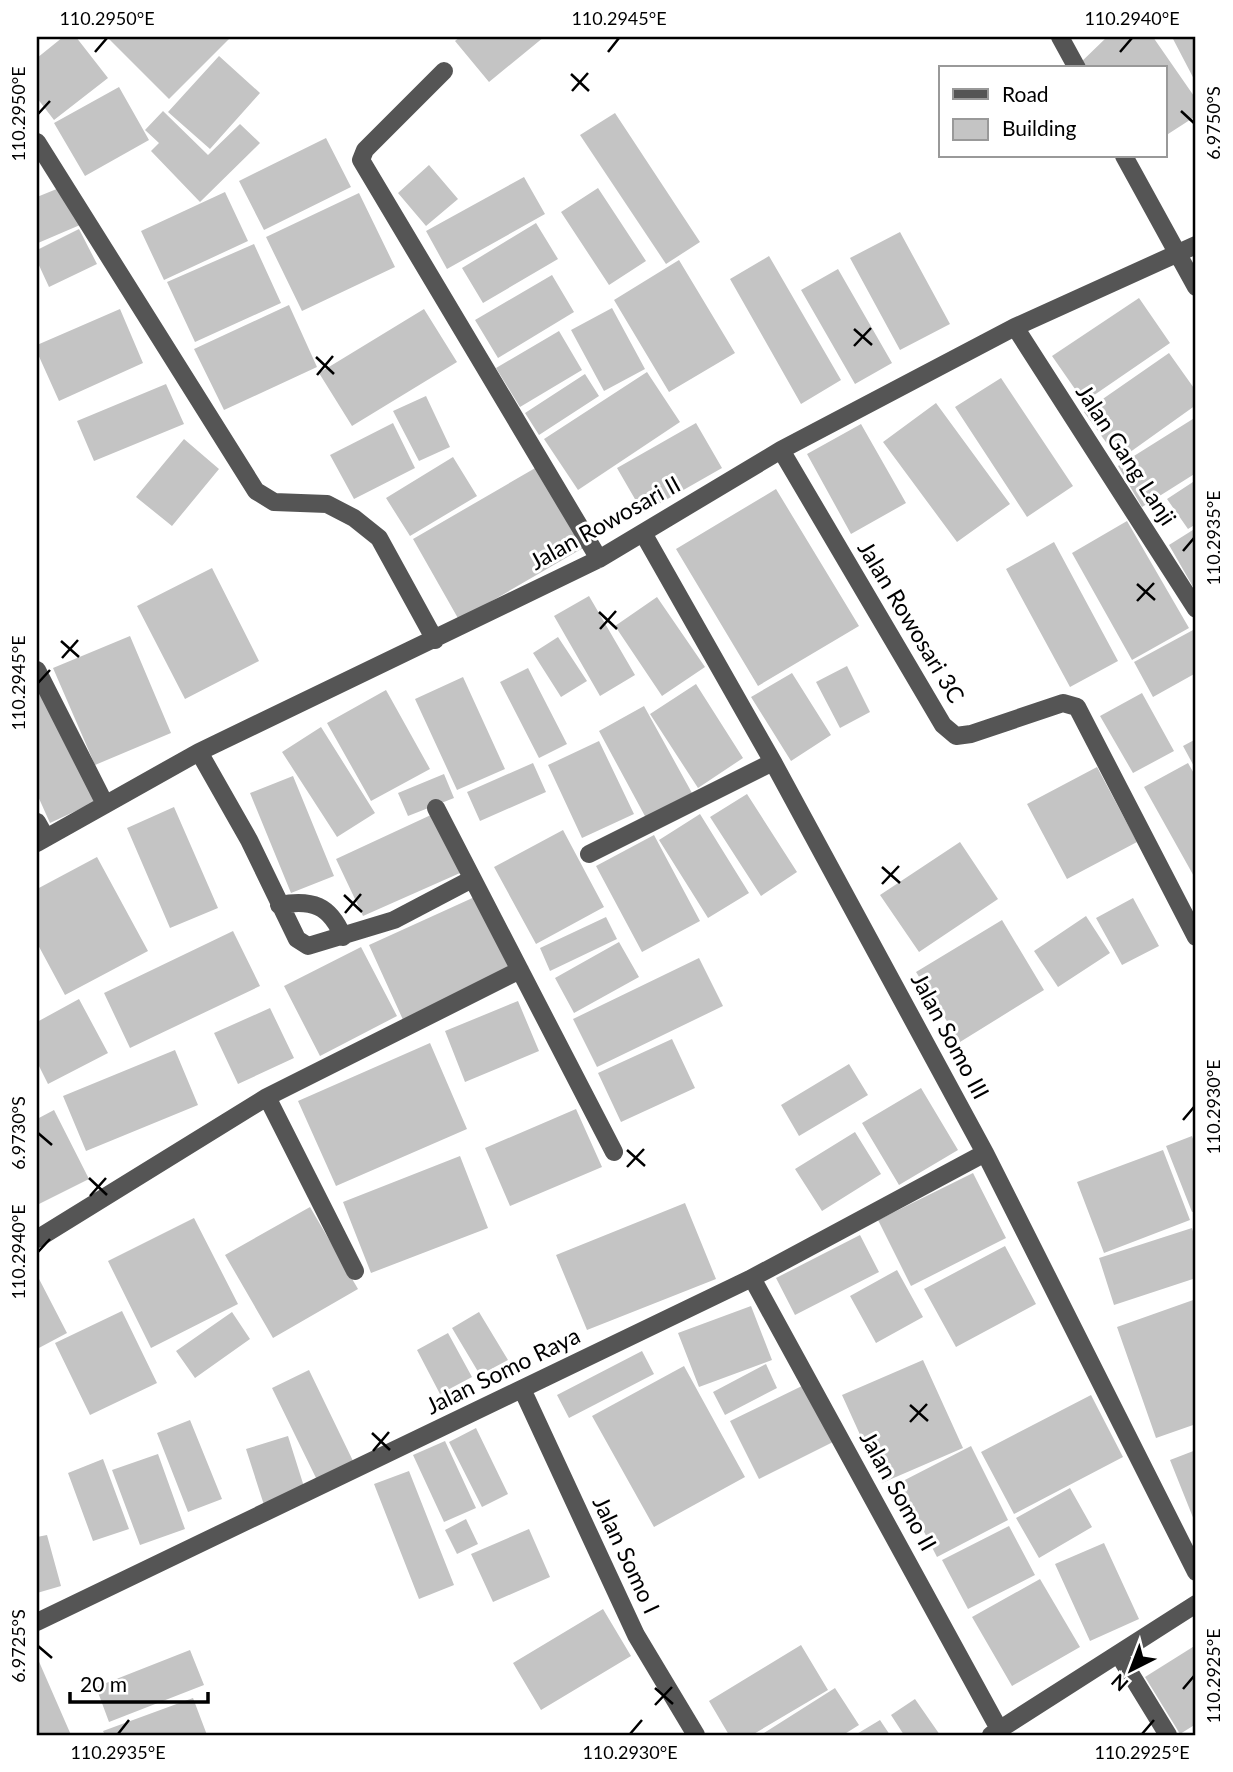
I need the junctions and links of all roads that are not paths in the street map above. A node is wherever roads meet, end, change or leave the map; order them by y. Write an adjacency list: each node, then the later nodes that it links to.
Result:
1 (1060, 37): 2 (street)
2 (1076, 66)
3 (444, 71): 12 (street)
4 (37, 142): 14 (street)
5 (1125, 158): 7 (street)
6 (1196, 245): 7 (street, Jalan Rowosari II)
7 (1177, 254): 8 (street); 9 (street, Jalan Rowosari II)
8 (1196, 287)
9 (1015, 327): 10 (street, Jalan Rowosari II); 13 (street, Jalan Gang Lanji)
10 (781, 450): 11 (street, Jalan Rowosari II); 26 (street, Jalan Rowosari 3C)
11 (643, 533): 12 (street, Jalan Rowosari II); 17 (street, Jalan Somo III)
12 (598, 559): 14 (street, Jalan Rowosari II)
13 (1196, 609)
14 (435, 640): 16 (street, Jalan Rowosari II)
15 (37, 670): 18 (street)
16 (199, 752): 18 (street, Jalan Rowosari II); 24 (street)
17 (773, 762): 22 (street); 30 (street, Jalan Somo III)
18 (105, 804): 21 (street, Jalan Rowosari II)
19 (436, 808): 23 (street)
20 (37, 822): 21 (street)
21 (41, 841)
22 (589, 854)
23 (472, 879): 25 (street); 27 (street)
24 (279, 905): 25 (street); 25 (street)
25 (343, 937)
26 (1196, 937)
27 (520, 970): 28 (street); 29 (street)
28 (267, 1097): 31 (street); 32 (street)
29 (614, 1152)
30 (985, 1153): 33 (street, Jalan Somo Raya); 35 (street, Jalan Somo III)
31 (37, 1239)
32 (355, 1271)
33 (752, 1278): 34 (street, Jalan Somo Raya); 39 (street, Jalan Somo II)
34 (522, 1389): 37 (street, Jalan Somo Raya); 40 (street, Jalan Somo I)
35 (1196, 1572)
36 (1196, 1604): 38 (street)
37 (37, 1622)
38 (1119, 1655): 39 (street); 41 (street)
39 (995, 1732)
40 (696, 1735)
41 (1168, 1735)

